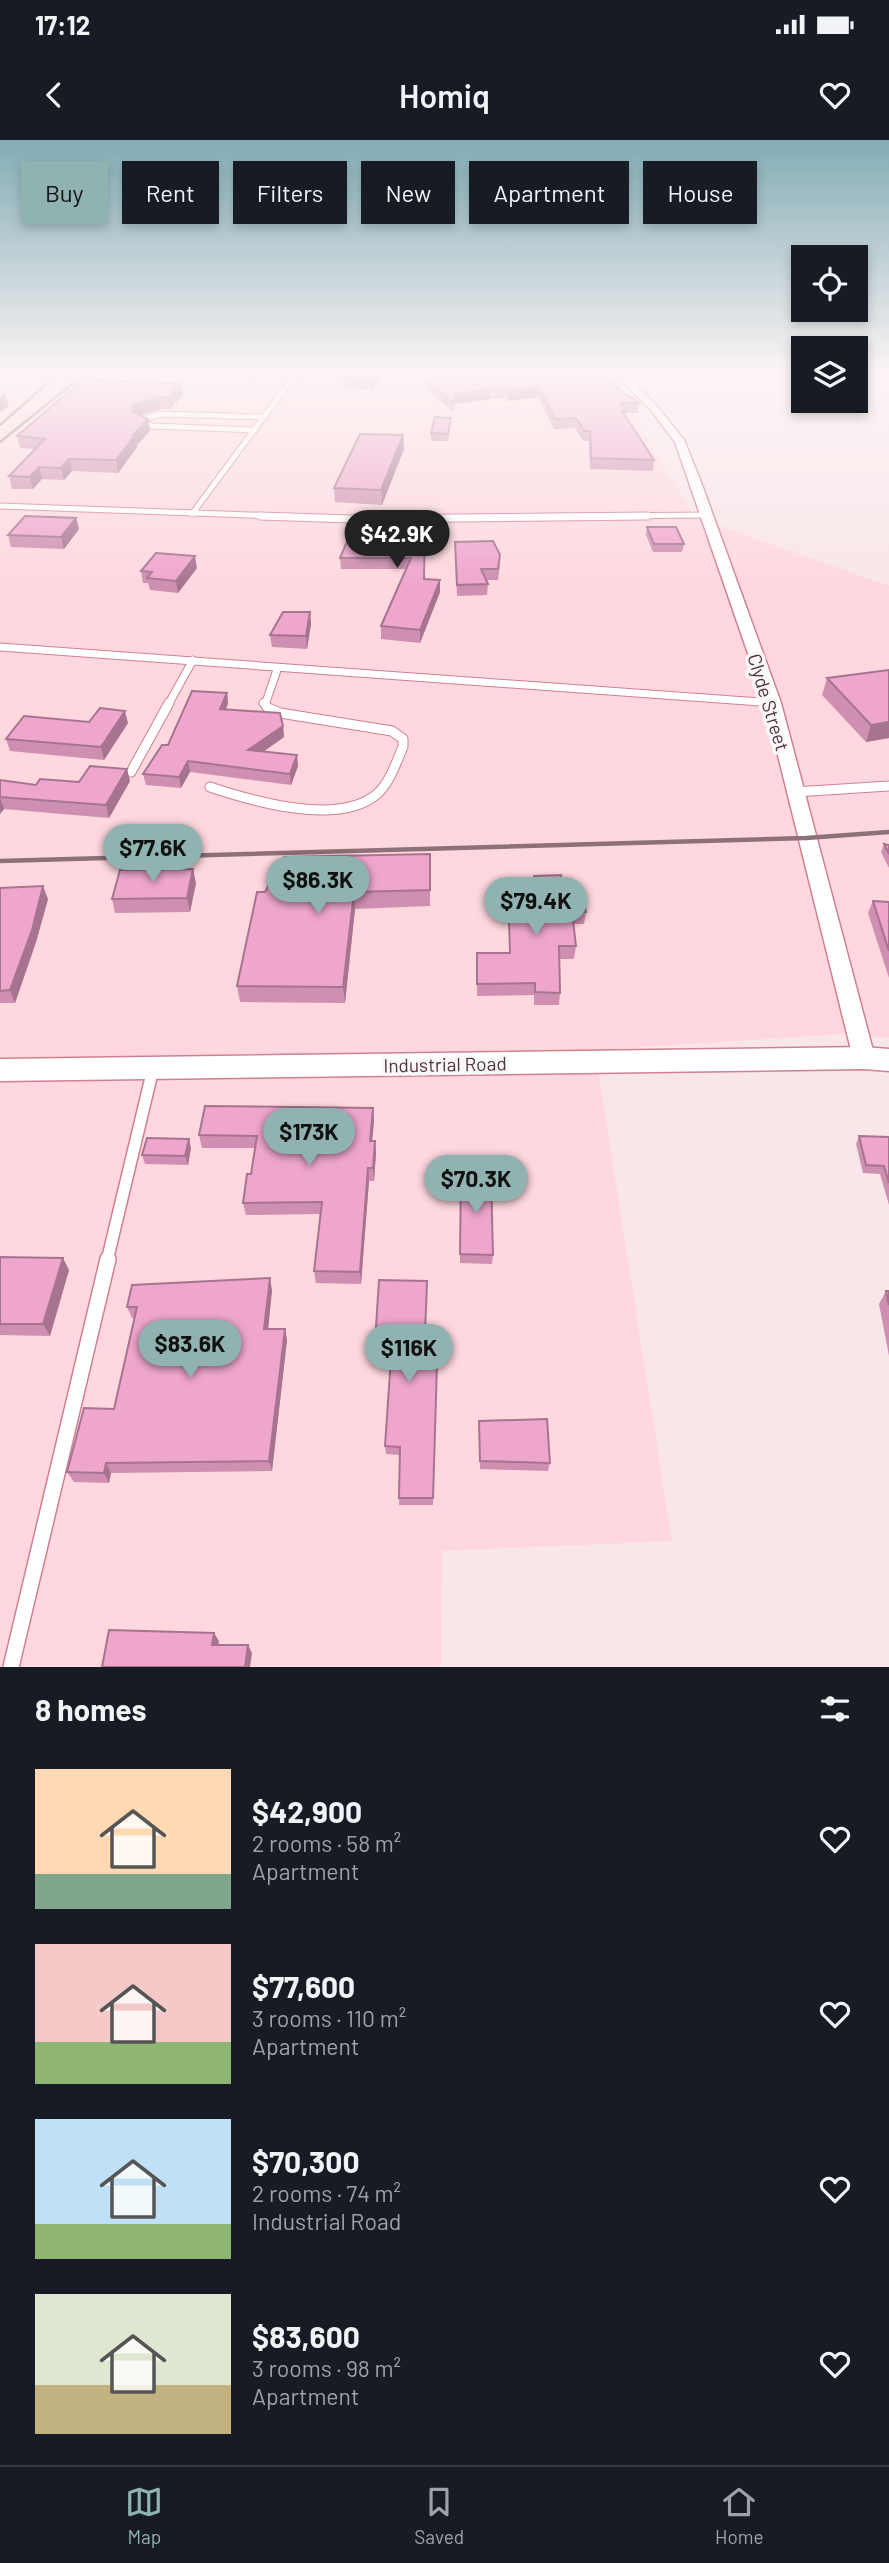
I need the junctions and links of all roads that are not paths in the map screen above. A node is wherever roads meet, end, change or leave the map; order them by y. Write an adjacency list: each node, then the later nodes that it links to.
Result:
1 (245, 443): 4 (lane)
2 (680, 443): 5 (street, Clyde Street)
3 (0, 506): 4 (lane)
4 (192, 514): 5 (lane)
5 (706, 515): 9 (street, Clyde Street)
6 (0, 646): 7 (lane)
7 (193, 660): 8 (lane); 10 (lane)
8 (278, 667): 9 (lane); 12 (lane)
9 (773, 703): 13 (street, Clyde Street)
10 (131, 772)
11 (889, 786): 13 (lane)
12 (210, 787)
13 (795, 792): 14 (street, Clyde Street)
14 (877, 1059): 15 (street, Industrial Road)
15 (153, 1069): 16 (street, Industrial Road); 17 (lane)
16 (0, 1070)
17 (11, 1667)

